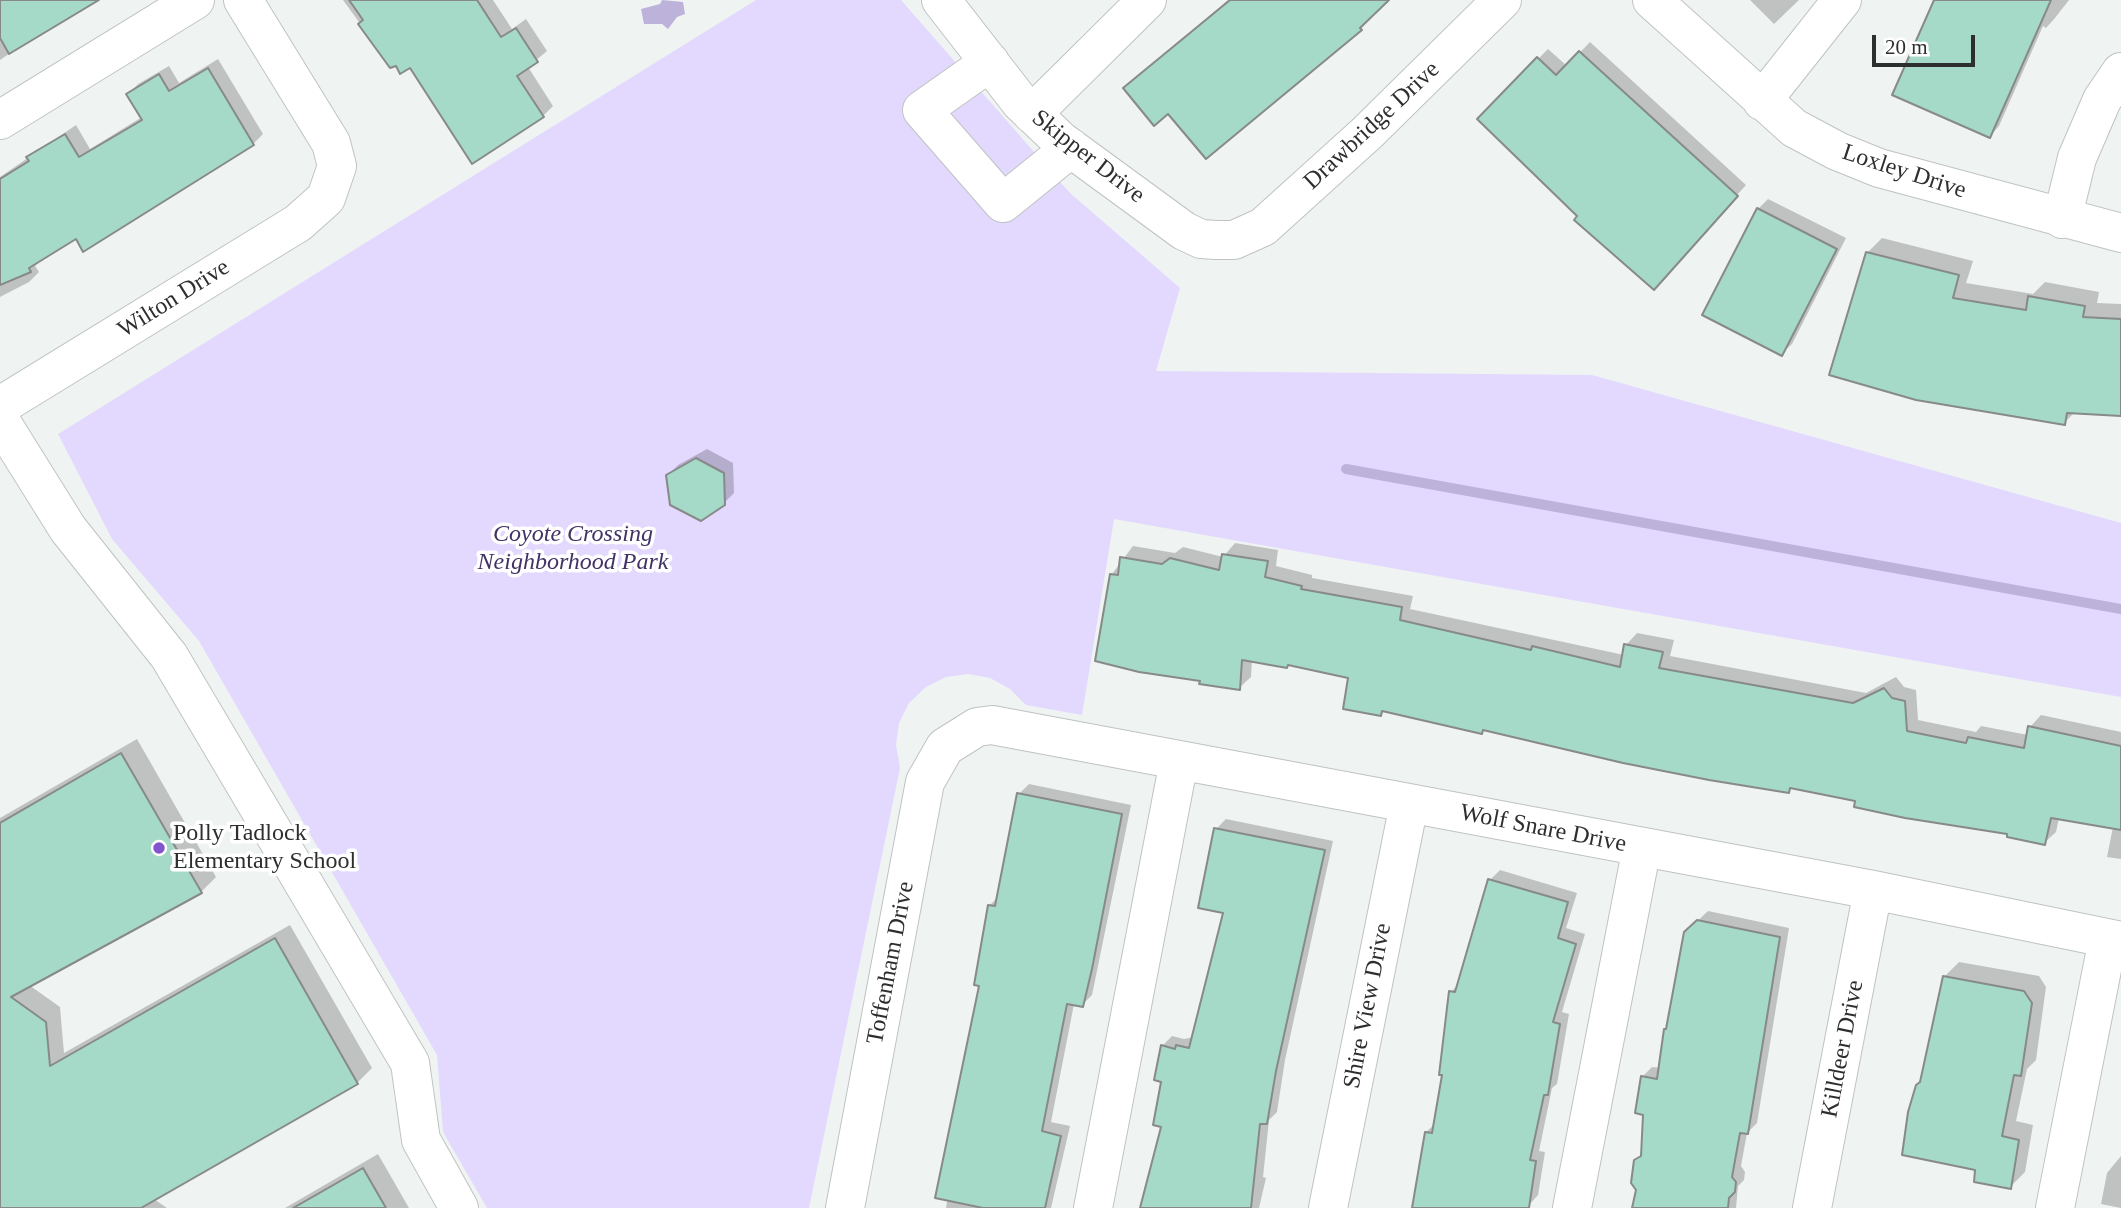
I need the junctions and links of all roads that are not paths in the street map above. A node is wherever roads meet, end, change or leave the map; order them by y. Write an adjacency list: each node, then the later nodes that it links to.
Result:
1 (195, 0): 12 (street)
2 (243, 0): 17 (street, Wilton Drive)
3 (941, 0): 8 (street, Skipper Drive)
4 (1147, 0): 11 (street)
5 (1502, 0): 16 (street, Drawbridge Drive)
6 (1652, 0): 10 (street, Loxley Drive)
7 (1842, 0): 10 (street)
8 (989, 62): 11 (street, Skipper Drive); 13 (street)
9 (2121, 72): 14 (street)
10 (1762, 101): 14 (street, Loxley Drive)
11 (1032, 114): 13 (street, Skipper Drive)
12 (0, 120)
13 (1071, 148): 16 (street, Skipper Drive)
14 (2062, 219): 15 (street, Loxley Drive)
15 (2121, 233)
16 (1234, 240)
17 (0, 406)
18 (0, 420): 25 (street)
19 (965, 733): 20 (street, Wolf Snare Drive); 26 (street, Toffenham Drive)
20 (1179, 761): 21 (street, Wolf Snare Drive); 27 (street)
21 (1409, 804): 22 (street, Wolf Snare Drive); 28 (street, Shire View Drive)
22 (1642, 847): 23 (street, Wolf Snare Drive); 29 (street)
23 (1873, 890): 24 (street, Wolf Snare Drive); 30 (street, Killdeer Drive)
24 (2114, 940): 31 (street)
25 (459, 1208)
26 (845, 1208)
27 (1093, 1208)
28 (1328, 1208)
29 (1572, 1208)
30 (1812, 1208)
31 (2055, 1208)

